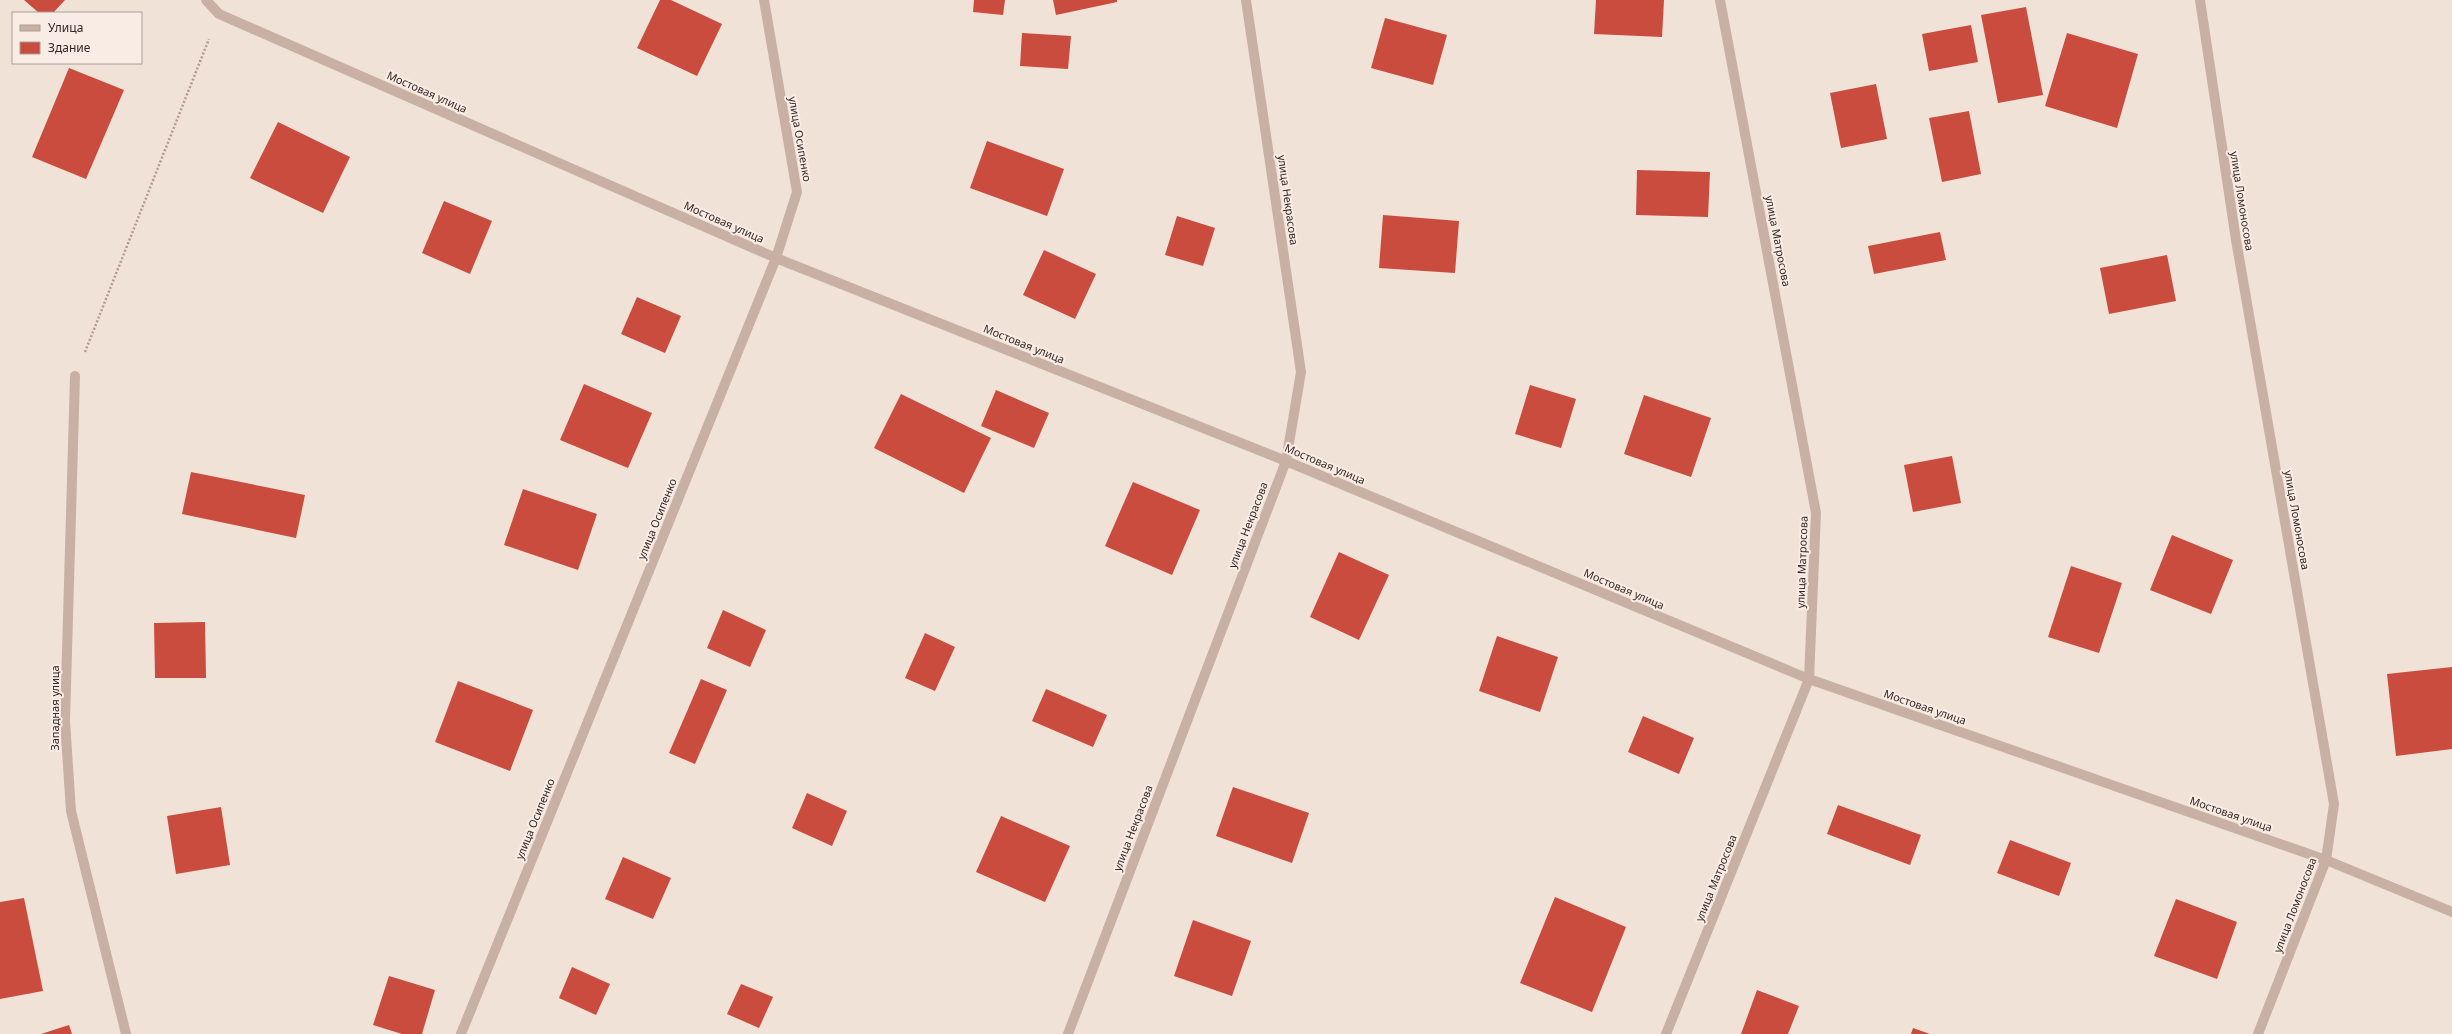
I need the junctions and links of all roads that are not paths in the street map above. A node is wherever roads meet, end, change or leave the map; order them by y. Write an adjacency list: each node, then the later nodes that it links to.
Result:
1 (206, 0): 6 (street, Мостовая улица)
2 (764, 0): 6 (street, улица Осипенко)
3 (1246, 0): 8 (street, улица Некрасова)
4 (1720, 0): 9 (street, улица Матросова)
5 (2200, 0): 10 (street, улица Ломоносова)
6 (776, 258): 8 (street, Мостовая улица); 13 (street, улица Осипенко)
7 (75, 376): 12 (street, Западная улица)
8 (1286, 461): 9 (street, Мостовая улица); 14 (street, улица Некрасова)
9 (1809, 679): 10 (street, Мостовая улица); 15 (street, улица Матросова)
10 (2326, 860): 11 (street, Мостовая улица); 16 (street, улица Ломоносова)
11 (2452, 912)
12 (126, 1034)
13 (461, 1034)
14 (1068, 1034)
15 (1666, 1034)
16 (2258, 1034)

